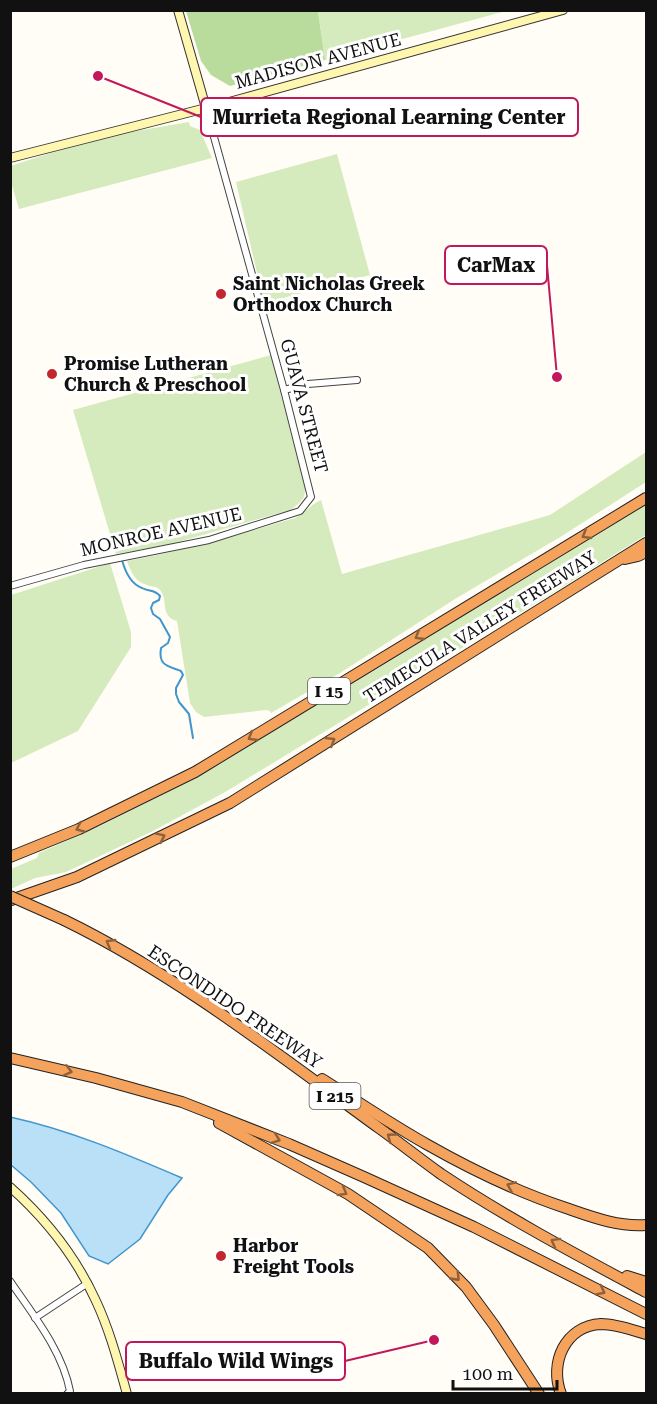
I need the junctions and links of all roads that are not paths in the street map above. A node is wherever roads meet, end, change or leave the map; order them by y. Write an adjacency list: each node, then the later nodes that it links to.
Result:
1 (178, 10): 3 (street, GUAVA STREET)
2 (563, 10): 3 (street, MADISON AVENUE)
3 (206, 108): 4 (street, MADISON AVENUE); 6 (street, GUAVA STREET)
4 (10, 158)
5 (357, 380): 6 (street)
6 (284, 390): 7 (street, GUAVA STREET)
7 (311, 497): 12 (street, MONROE AVENUE)
8 (646, 498): 13 (highway, TEMECULA VALLEY FREEWAY / I 15, one-way to 13)
9 (646, 543): 11 (highway, TEMECULA VALLEY FREEWAY / I 15)
10 (646, 552): 11 (highway)
11 (618, 560): 14 (highway, TEMECULA VALLEY FREEWAY / I 15, one-way to 11)
12 (10, 586)
13 (10, 857)
14 (76, 877): 15 (highway, TEMECULA VALLEY FREEWAY / I 15); 16 (highway)
15 (10, 898): 17 (highway, ESCONDIDO FREEWAY / I 215, one-way to 15, bridge)
16 (10, 908)
17 (246, 1031): 21 (highway, one-way to 17); 22 (highway, ESCONDIDO FREEWAY / I 215, one-way to 17)
18 (10, 1058): 19 (highway, one-way to 19)
19 (182, 1102): 27 (highway, one-way to 27); 32 (highway, one-way to 32)
20 (10, 1186): 25 (street)
21 (646, 1225)
22 (606, 1271): 24 (highway); 26 (highway, ESCONDIDO FREEWAY / I 215)
23 (10, 1281): 28 (street)
24 (646, 1282)
25 (88, 1283): 28 (street); 31 (street)
26 (646, 1292)
27 (646, 1314)
28 (35, 1318): 30 (street)
29 (646, 1334): 33 (highway)
30 (67, 1394)
31 (127, 1394)
32 (539, 1394)
33 (561, 1394)

